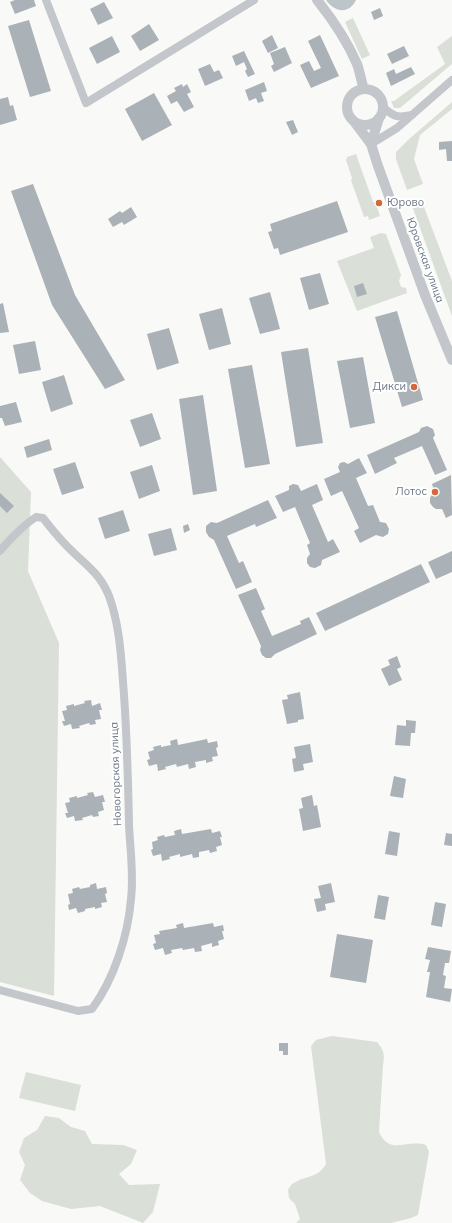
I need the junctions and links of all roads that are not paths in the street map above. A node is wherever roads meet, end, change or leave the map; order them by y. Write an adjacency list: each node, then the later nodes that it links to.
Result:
1 (46, 0): 2 (street)
2 (254, 0)
3 (317, 0): 5 (street)
4 (452, 80): 7 (street)
5 (364, 89): 6 (street); 9 (street)
6 (383, 107): 7 (street); 8 (street)
7 (412, 115): 10 (street)
8 (379, 118): 9 (street); 10 (street)
9 (353, 120): 10 (street, Юровская улица)
10 (371, 144): 11 (street, Юровская улица)
11 (452, 360)
12 (0, 550): 13 (street, Новогорская улица)
13 (0, 990)

